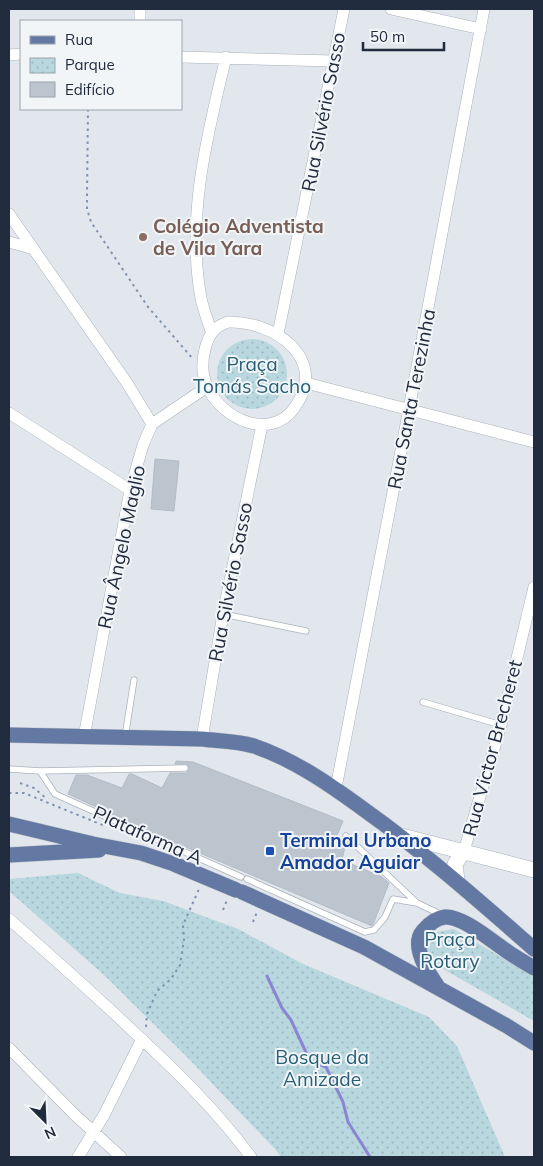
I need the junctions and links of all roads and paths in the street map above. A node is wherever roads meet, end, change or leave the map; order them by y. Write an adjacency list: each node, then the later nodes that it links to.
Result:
1 (344, 9): 7 (street, Rua Silvério Sasso)
2 (391, 9): 4 (street)
3 (484, 9): 4 (street, Rua Santa Terezinha)
4 (480, 29): 17 (street, Rua Santa Terezinha)
5 (182, 56): 6 (street)
6 (226, 57): 7 (street); 12 (street)
7 (334, 61): 13 (street, Rua Silvério Sasso)
8 (88, 110): 14 (path)
9 (9, 214): 11 (street)
10 (9, 242): 11 (street)
11 (34, 249): 19 (street)
12 (212, 331): 13 (street); 14 (street)
13 (278, 334): 15 (street)
14 (203, 369): 16 (street)
15 (306, 384): 17 (street); 20 (street)
16 (207, 387): 19 (street); 20 (street)
17 (409, 409): 21 (street); 37 (street, Rua Santa Terezinha)
18 (9, 417): 22 (street)
19 (152, 424): 22 (street, Rua Ângelo Maglio)
20 (262, 424): 24 (street, Rua Silvério Sasso)
21 (534, 442)
22 (130, 490): 30 (street, Rua Ângelo Maglio)
23 (534, 587): 28 (street, Rua Victor Brecheret)
24 (223, 614): 25 (lane); 32 (street, Rua Silvério Sasso)
25 (306, 631)
26 (134, 680): 31 (lane)
27 (423, 702): 28 (lane)
28 (501, 725): 45 (street, Rua Victor Brecheret)
29 (9, 735): 30 (main road)
30 (84, 737): 31 (main road)
31 (125, 737): 32 (main road)
32 (202, 739): 37 (main road)
33 (185, 768): 35 (lane)
34 (9, 769): 35 (lane)
35 (40, 771): 50 (lane, Plataforma A)
36 (20, 783): 39 (path)
37 (336, 788): 43 (main road)
38 (9, 793): 39 (path)
39 (52, 804): 41 (path)
40 (9, 824): 44 (main road)
41 (107, 827)
42 (346, 836): 51 (lane)
43 (402, 836): 45 (street); 49 (main road)
44 (118, 849): 46 (main road); 48 (main road)
45 (464, 851): 47 (street); 49 (street)
46 (9, 855)
47 (534, 870)
48 (205, 877): 50 (main road); 57 (path)
49 (457, 881): 54 (main road)
50 (242, 885): 51 (lane, Plataforma A); 56 (main road)
51 (417, 903): 52 (lane)
52 (446, 917): 55 (main road); 56 (main road)
53 (9, 919): 57 (street)
54 (534, 948)
55 (534, 968)
56 (439, 988): 58 (main road)
57 (142, 1039): 60 (street); 63 (street)
58 (534, 1043)
59 (9, 1048): 60 (street)
60 (94, 1131): 61 (street); 62 (street)
61 (78, 1157)
62 (121, 1157)
63 (251, 1157)

